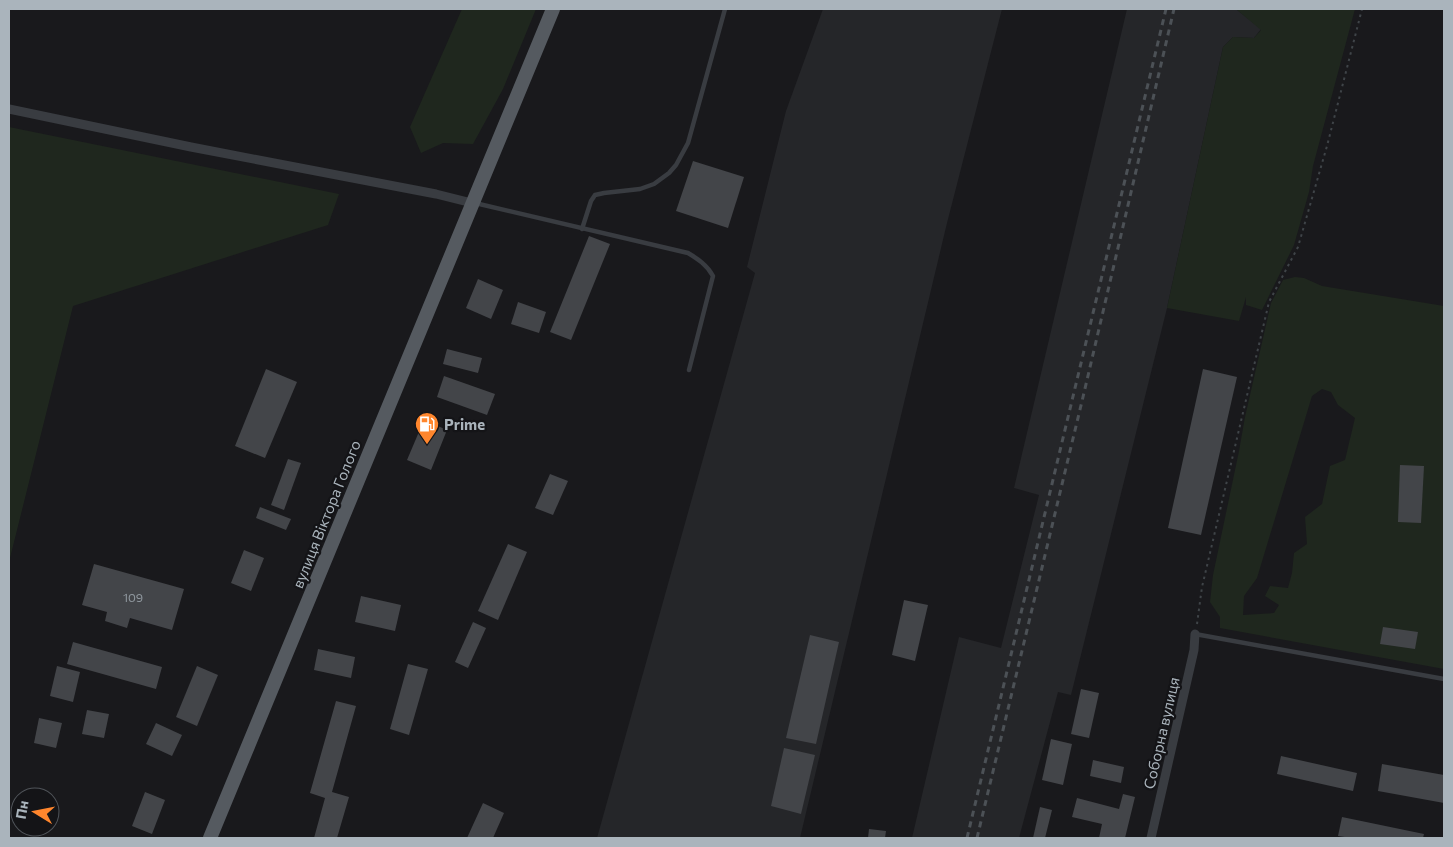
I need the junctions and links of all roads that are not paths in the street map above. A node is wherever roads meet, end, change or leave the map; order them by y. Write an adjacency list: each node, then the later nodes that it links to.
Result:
1 (552, 9): 4 (main road, вулиця Віктора Голого)
2 (724, 9): 5 (lane)
3 (9, 109): 4 (street)
4 (472, 203): 5 (lane); 9 (main road, вулиця Віктора Голого)
5 (582, 228): 6 (lane)
6 (689, 370)
7 (1195, 634): 8 (lane); 10 (street, Соборна вулиця)
8 (1444, 679)
9 (210, 838)
10 (1151, 838)

